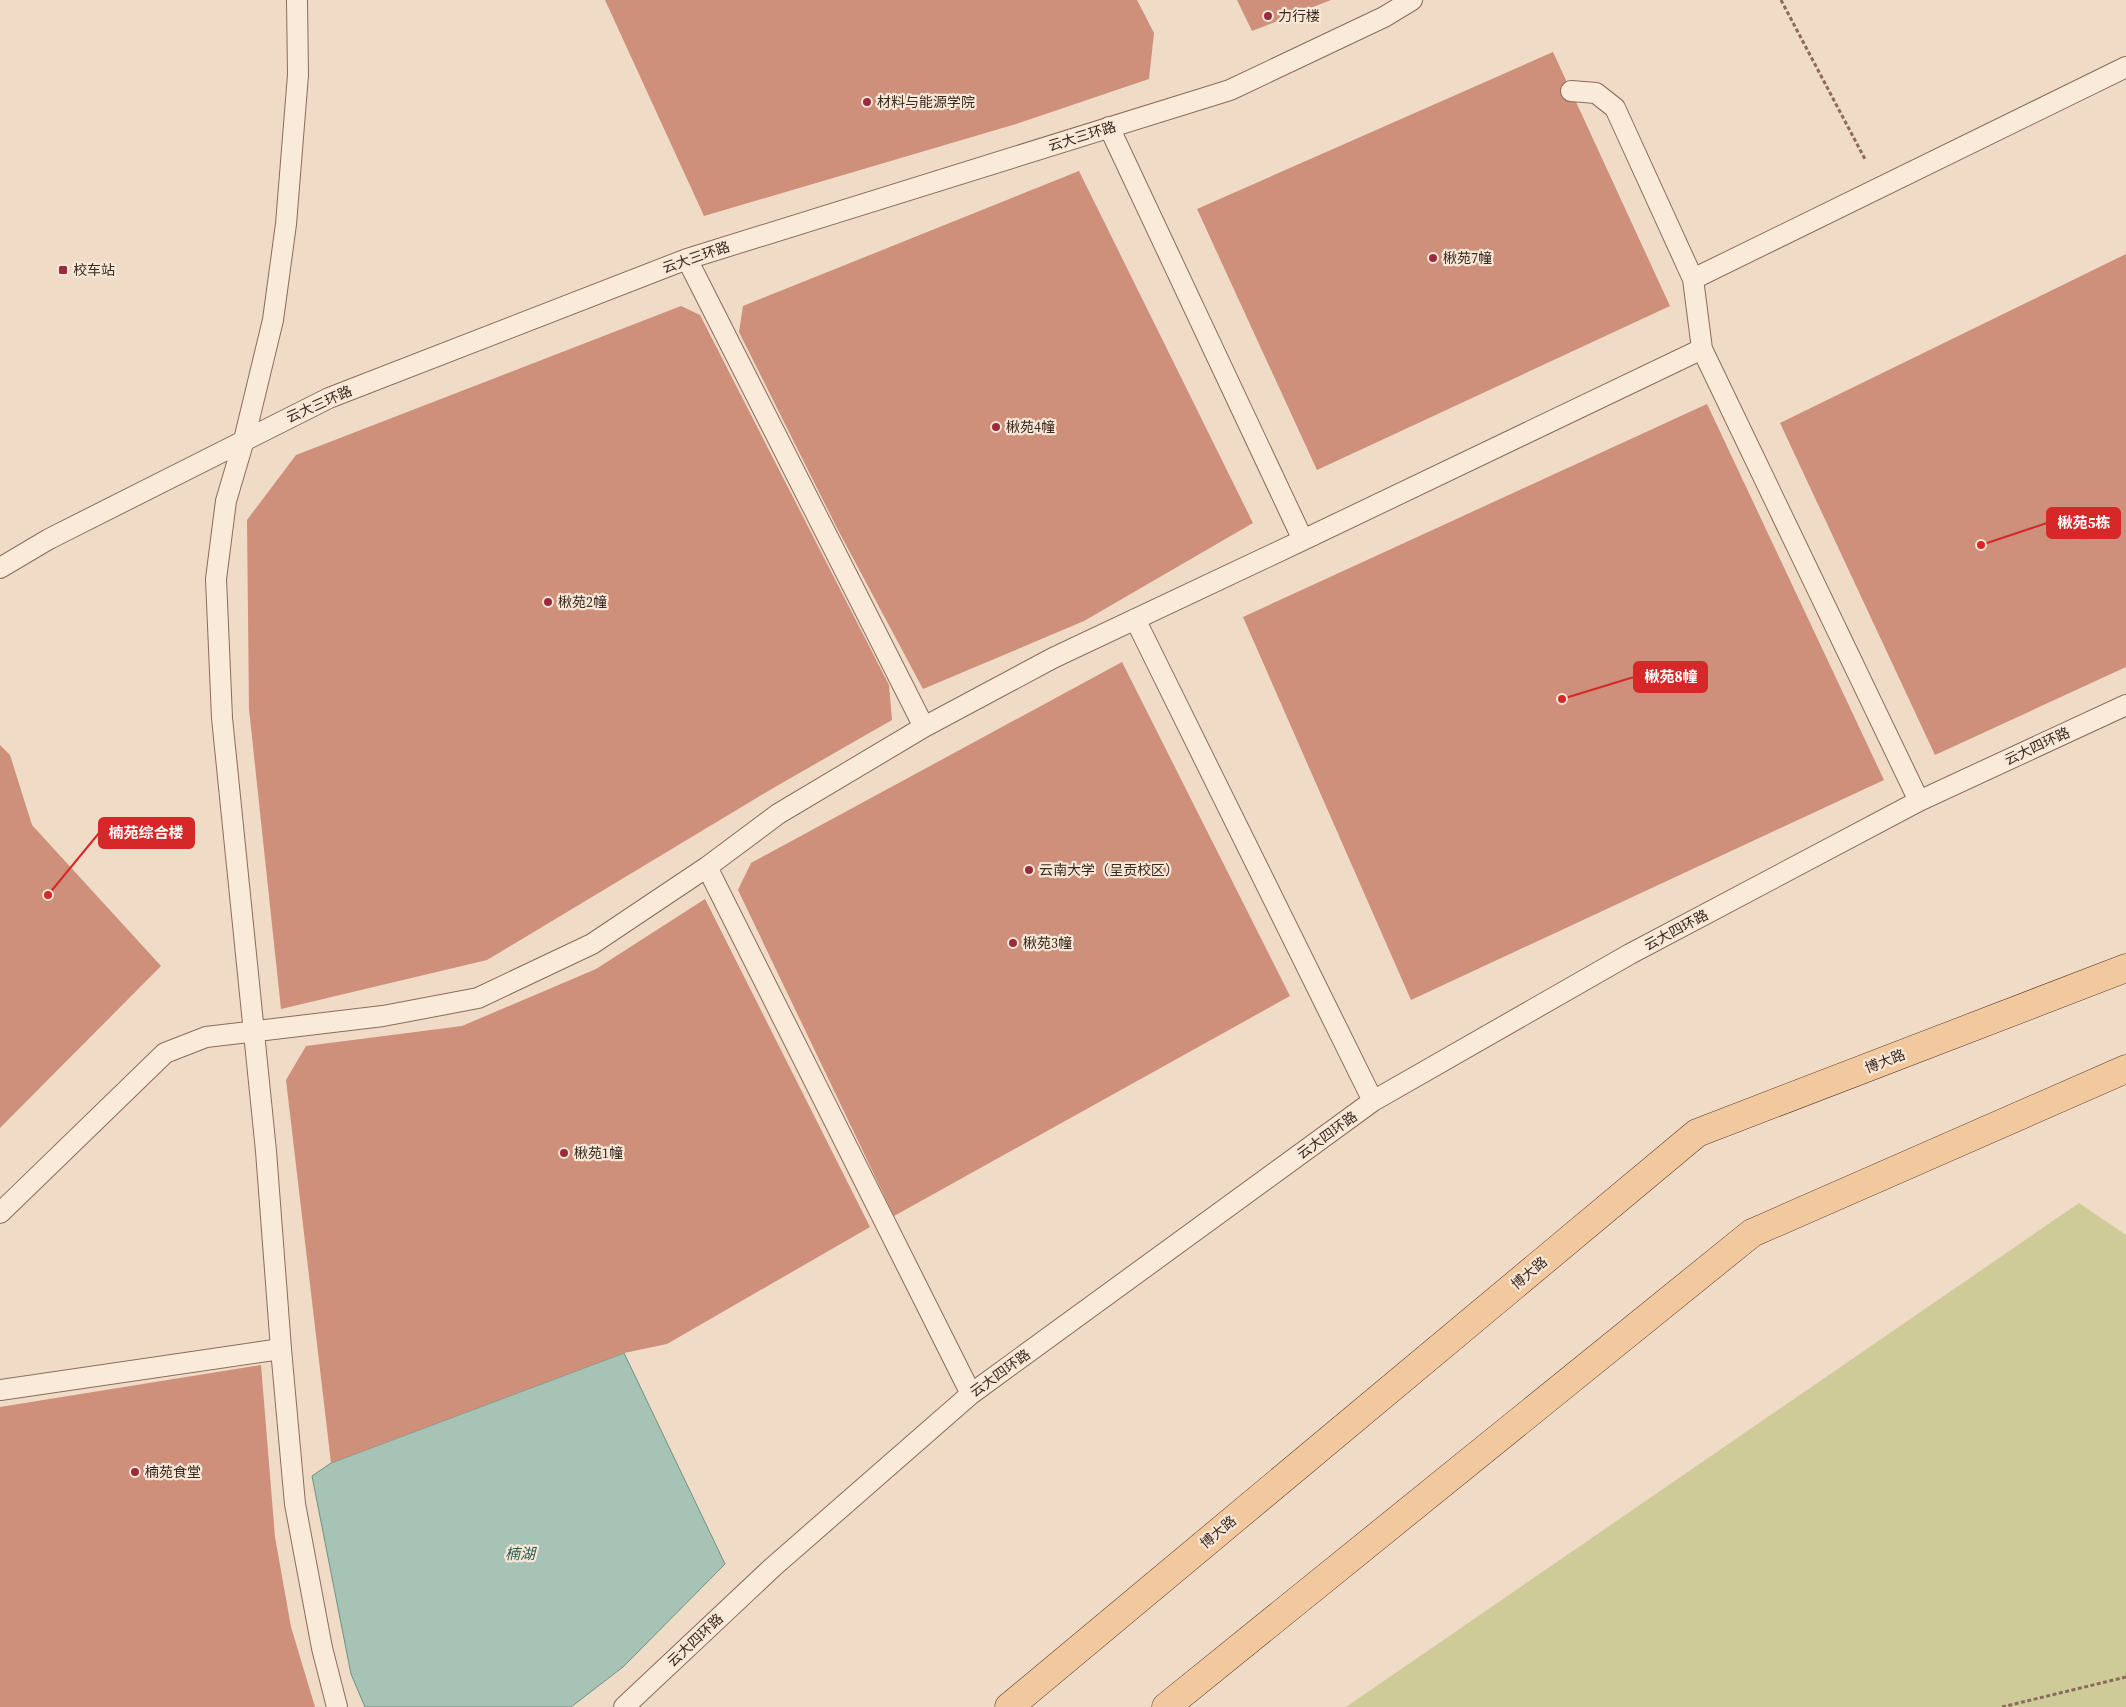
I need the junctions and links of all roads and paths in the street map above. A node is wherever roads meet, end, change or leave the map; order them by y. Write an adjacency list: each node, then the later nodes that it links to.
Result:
1 (297, 0): 11 (lane)
2 (1412, 0): 6 (lane, 云大三环路)
3 (1781, 0): 7 (path)
4 (2126, 67): 7 (lane)
5 (1571, 91): 9 (lane)
6 (1109, 128): 8 (lane, 云大三环路); 12 (lane)
7 (1879, 187): 9 (lane)
8 (688, 259): 11 (lane, 云大三环路); 16 (lane)
9 (1693, 278): 10 (lane)
10 (1702, 349): 12 (lane); 17 (lane)
11 (244, 440): 13 (lane, 云大三环路); 20 (lane)
12 (1303, 540): 14 (lane)
13 (0, 568)
14 (1135, 619): 16 (lane); 22 (lane)
15 (2126, 705): 17 (lane, 云大四环路)
16 (924, 727): 18 (lane)
17 (1919, 801): 22 (lane, 云大四环路)
18 (707, 866): 20 (lane); 26 (lane)
19 (2126, 968): 30 (main road, 博大路)
20 (254, 1032): 23 (lane); 24 (lane)
21 (2126, 1069): 31 (main road)
22 (1373, 1101): 26 (lane, 云大四环路)
23 (0, 1213)
24 (281, 1349): 25 (lane); 28 (lane)
25 (1, 1389)
26 (971, 1394): 29 (lane, 云大四环路)
27 (2126, 1677): 32 (path)
28 (337, 1707)
29 (624, 1707)
30 (1009, 1707)
31 (1166, 1707)
32 (2002, 1707)

